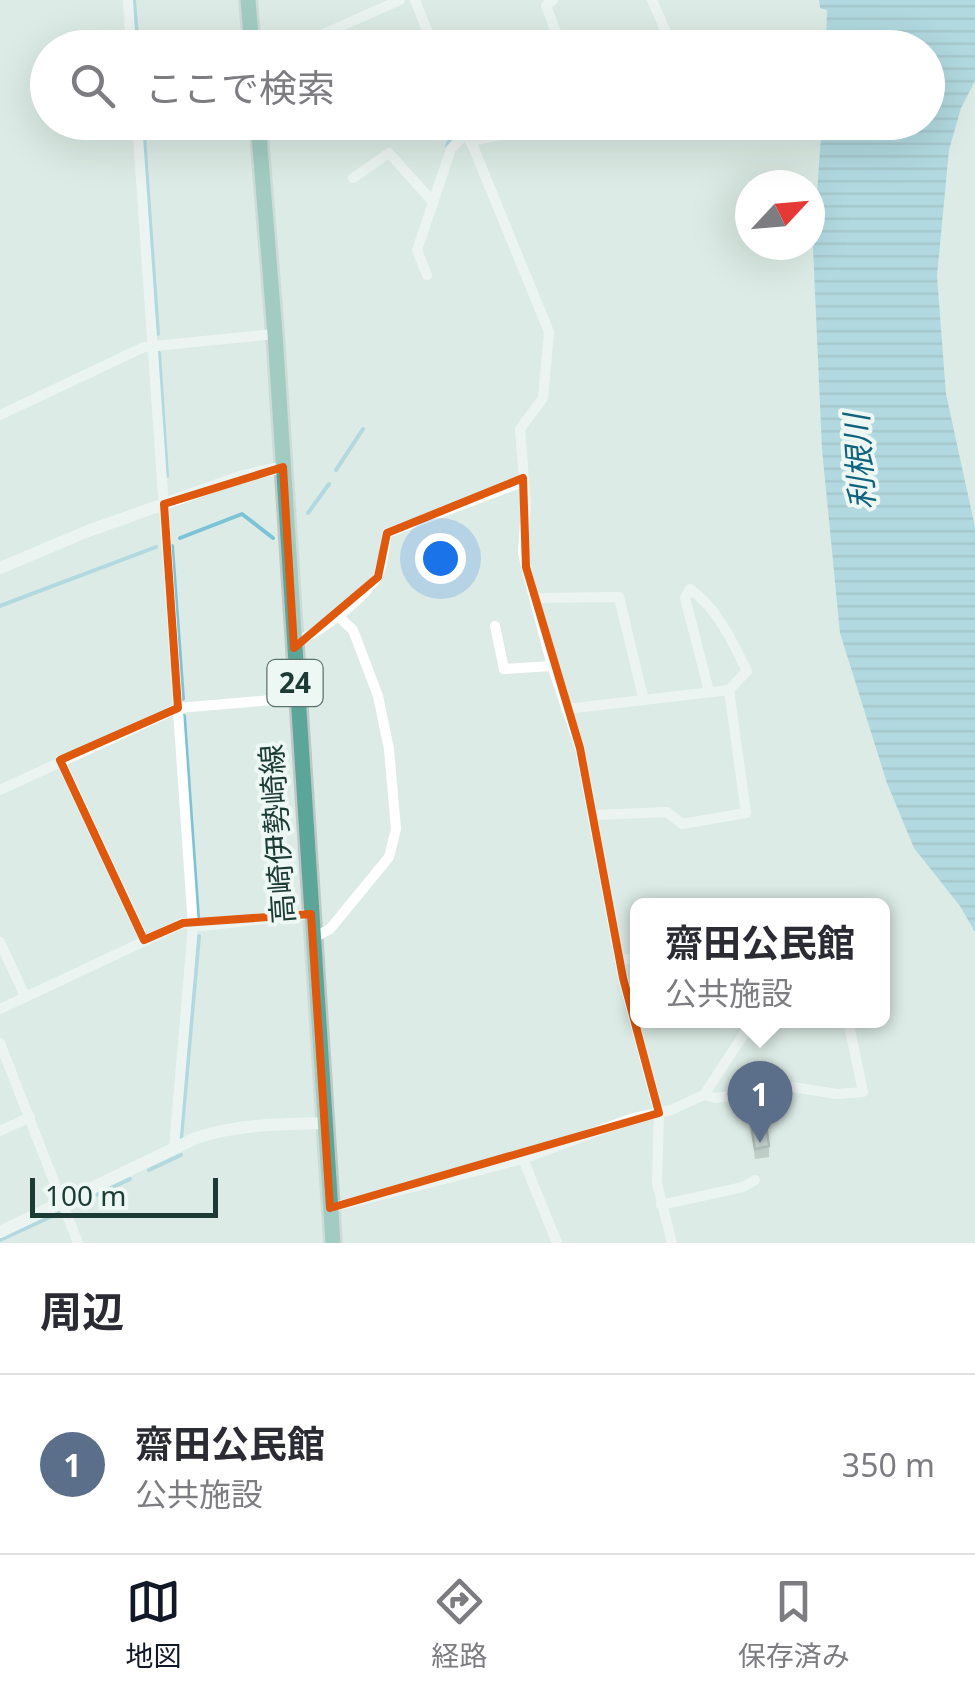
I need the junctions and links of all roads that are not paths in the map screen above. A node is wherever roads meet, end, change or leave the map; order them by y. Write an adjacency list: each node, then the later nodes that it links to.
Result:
1 (128, 0): 7 (street)
2 (248, 0): 8 (main road)
3 (400, 0): 9 (street)
4 (415, 0): 10 (street)
5 (552, 0): 11 (street)
6 (652, 0): 12 (street)
7 (130, 30)
8 (250, 30)
9 (332, 30)
10 (427, 30)
11 (555, 30)
12 (664, 30)
13 (138, 140): 21 (street)
14 (259, 140): 20 (main road, 高崎伊勢崎線 / 24)
15 (460, 140): 18 (street)
16 (470, 140): 24 (street)
17 (354, 178): 18 (street)
18 (433, 202): 19 (street)
19 (426, 276)
20 (275, 334): 21 (street); 23 (main road, 高崎伊勢崎線 / 24)
21 (153, 344): 22 (street); 25 (street)
22 (0, 415)
23 (283, 467): 25 (street); 30 (main road, 高崎伊勢崎線 / 24)
24 (523, 478): 27 (street); 28 (street)
25 (164, 504): 26 (street); 36 (street)
26 (0, 568)
27 (534, 598): 31 (street); 34 (street)
28 (338, 616): 30 (street); 43 (street)
29 (495, 626): 31 (street)
30 (294, 640): 35 (main road, 高崎伊勢崎線 / 24)
31 (552, 666): 37 (street)
32 (729, 690): 33 (street); 33 (street); 40 (street)
33 (708, 692): 34 (street)
34 (643, 697): 37 (street)
35 (296, 698): 36 (street); 41 (main road, 高崎伊勢崎線 / 24)
36 (178, 708): 38 (street); 42 (street)
37 (566, 709): 40 (street)
38 (60, 760): 39 (street); 44 (street)
39 (0, 790)
40 (594, 816): 47 (street)
41 (311, 914): 42 (street); 43 (main road, 高崎伊勢崎線 / 24)
42 (192, 926): 44 (street); 60 (street)
43 (312, 938): 58 (main road, 高崎伊勢崎線 / 24)
44 (144, 940): 48 (street)
45 (0, 942): 48 (street)
46 (630, 959): 47 (street)
47 (620, 960): 49 (street)
48 (26, 996): 50 (street)
49 (630, 999)
50 (0, 1008)
51 (637, 1028): 56 (street)
52 (748, 1028): 55 (street)
53 (850, 1028): 55 (street)
54 (0, 1043): 57 (street)
55 (704, 1095): 56 (street)
56 (659, 1114): 61 (street); 64 (street)
57 (30, 1118): 59 (street); 63 (street)
58 (325, 1123): 60 (street); 65 (main road, 高崎伊勢崎線 / 24)
59 (0, 1131)
60 (174, 1148): 63 (street)
61 (523, 1158): 65 (street); 69 (street)
62 (755, 1180): 64 (street)
63 (62, 1202): 66 (street); 67 (street)
64 (661, 1204): 70 (street)
65 (330, 1208): 68 (main road, 高崎伊勢崎線 / 24)
66 (0, 1232)
67 (78, 1243)
68 (333, 1243)
69 (557, 1243)
70 (672, 1243)

